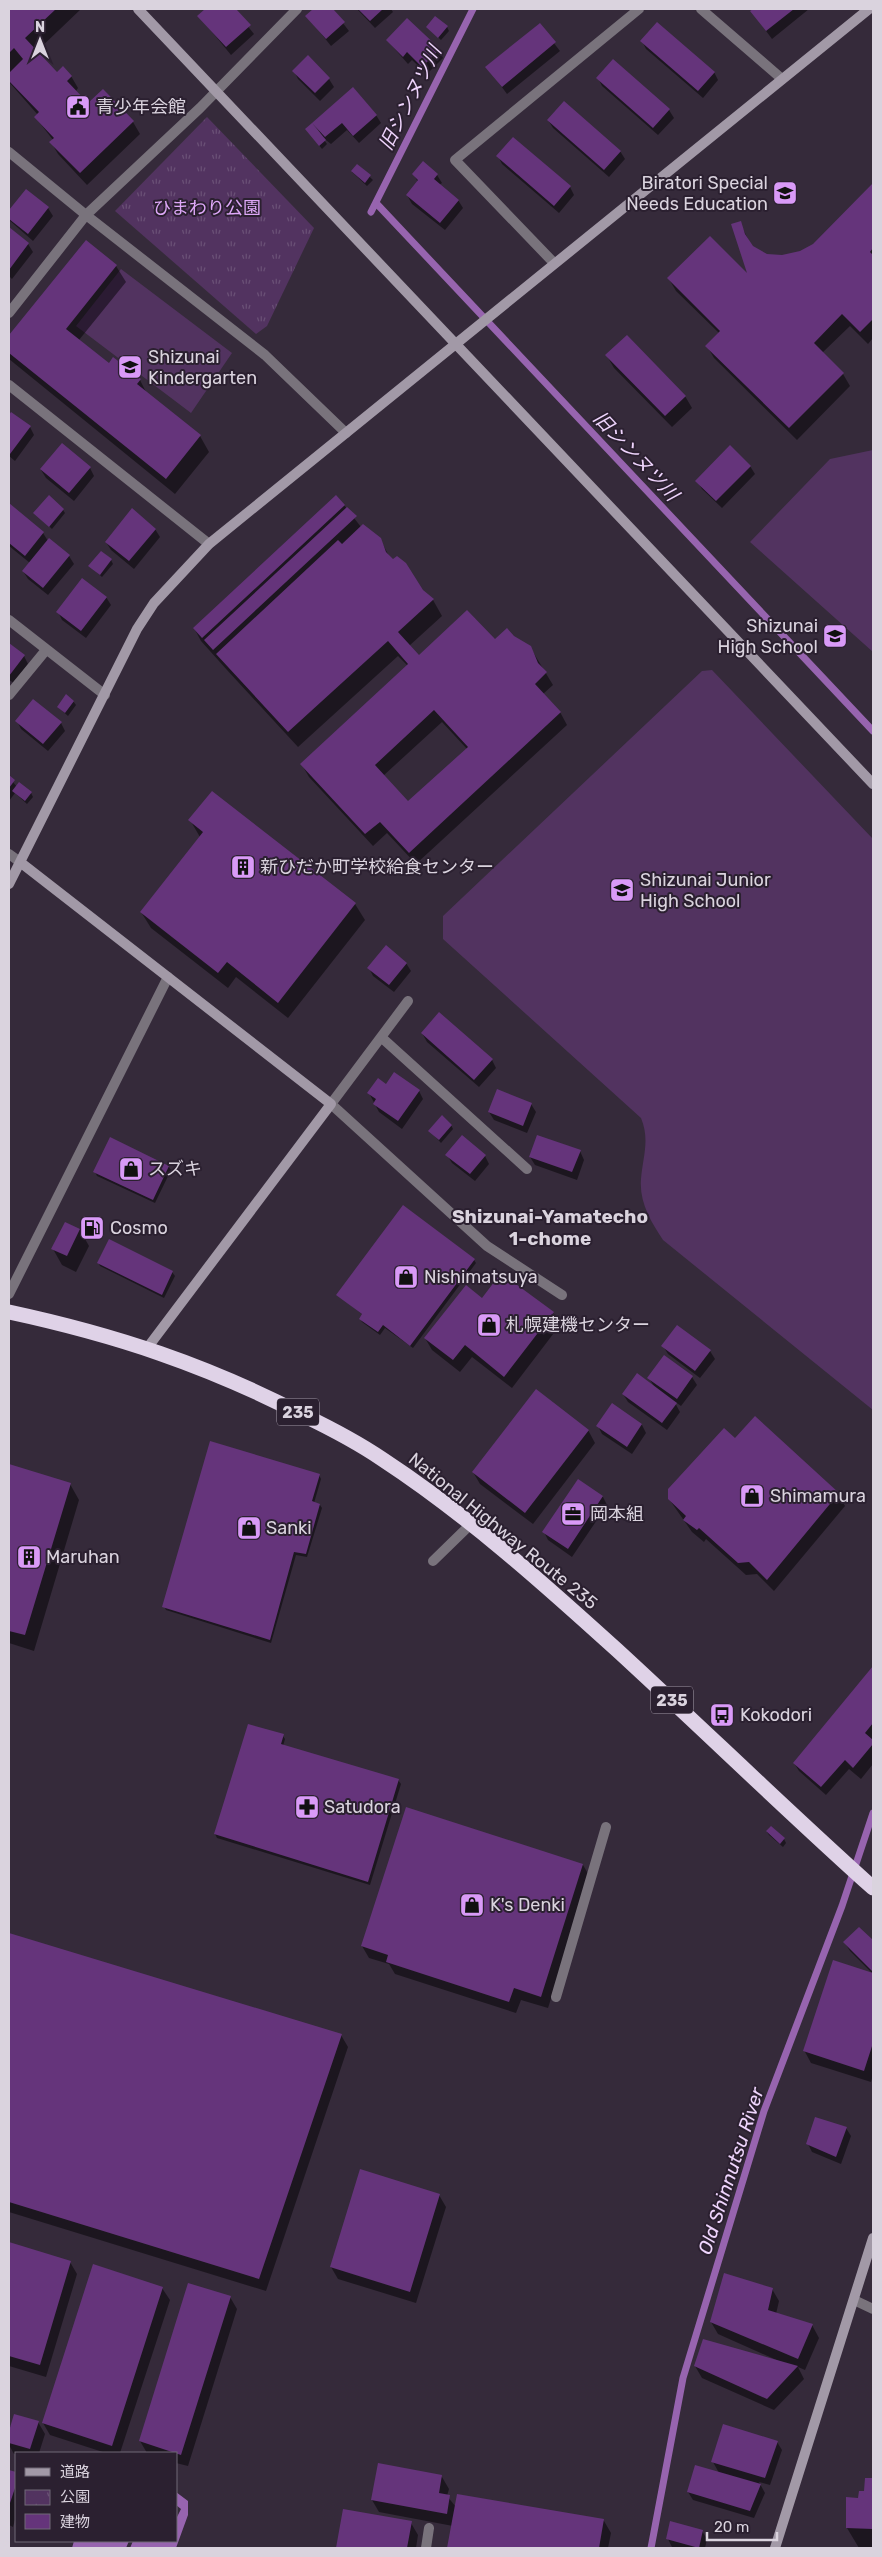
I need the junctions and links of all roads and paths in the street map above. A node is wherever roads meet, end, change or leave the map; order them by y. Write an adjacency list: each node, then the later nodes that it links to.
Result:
1 (138, 9): 7 (street)
2 (297, 9): 7 (street)
3 (639, 9): 10 (street)
4 (701, 9): 6 (street)
5 (870, 9): 6 (street)
6 (782, 79): 10 (street)
7 (217, 92): 9 (street); 12 (street)
8 (9, 152): 9 (street)
9 (86, 216): 11 (street); 14 (street)
10 (554, 263): 12 (street)
11 (9, 313)
12 (456, 343): 14 (street); 20 (street)
13 (9, 385): 15 (street)
14 (346, 433): 15 (street)
15 (209, 544): 19 (street)
16 (9, 620): 17 (street)
17 (46, 650): 18 (street); 19 (street)
18 (9, 695)
19 (105, 695): 22 (street)
20 (873, 784)
21 (9, 854): 22 (street)
22 (20, 862): 23 (street); 24 (street)
23 (9, 884)
24 (168, 976): 27 (street); 29 (street)
25 (408, 1001): 26 (street)
26 (381, 1037): 27 (street); 28 (street)
27 (331, 1104): 30 (street); 32 (street)
28 (527, 1169)
29 (9, 1294)
30 (562, 1295)
31 (9, 1312): 32 (highway, National Highway Route 235 / 235)
32 (148, 1347): 33 (highway, National Highway Route 235 / 235)
33 (471, 1524): 34 (street); 36 (highway, National Highway Route 235 / 235)
34 (432, 1561)
35 (606, 1827): 37 (street)
36 (871, 1886)
37 (556, 1996)
38 (873, 2238): 39 (street)
39 (854, 2300): 40 (street); 43 (street)
40 (873, 2309)
41 (429, 2528): 42 (street)
42 (426, 2548)
43 (775, 2548)

